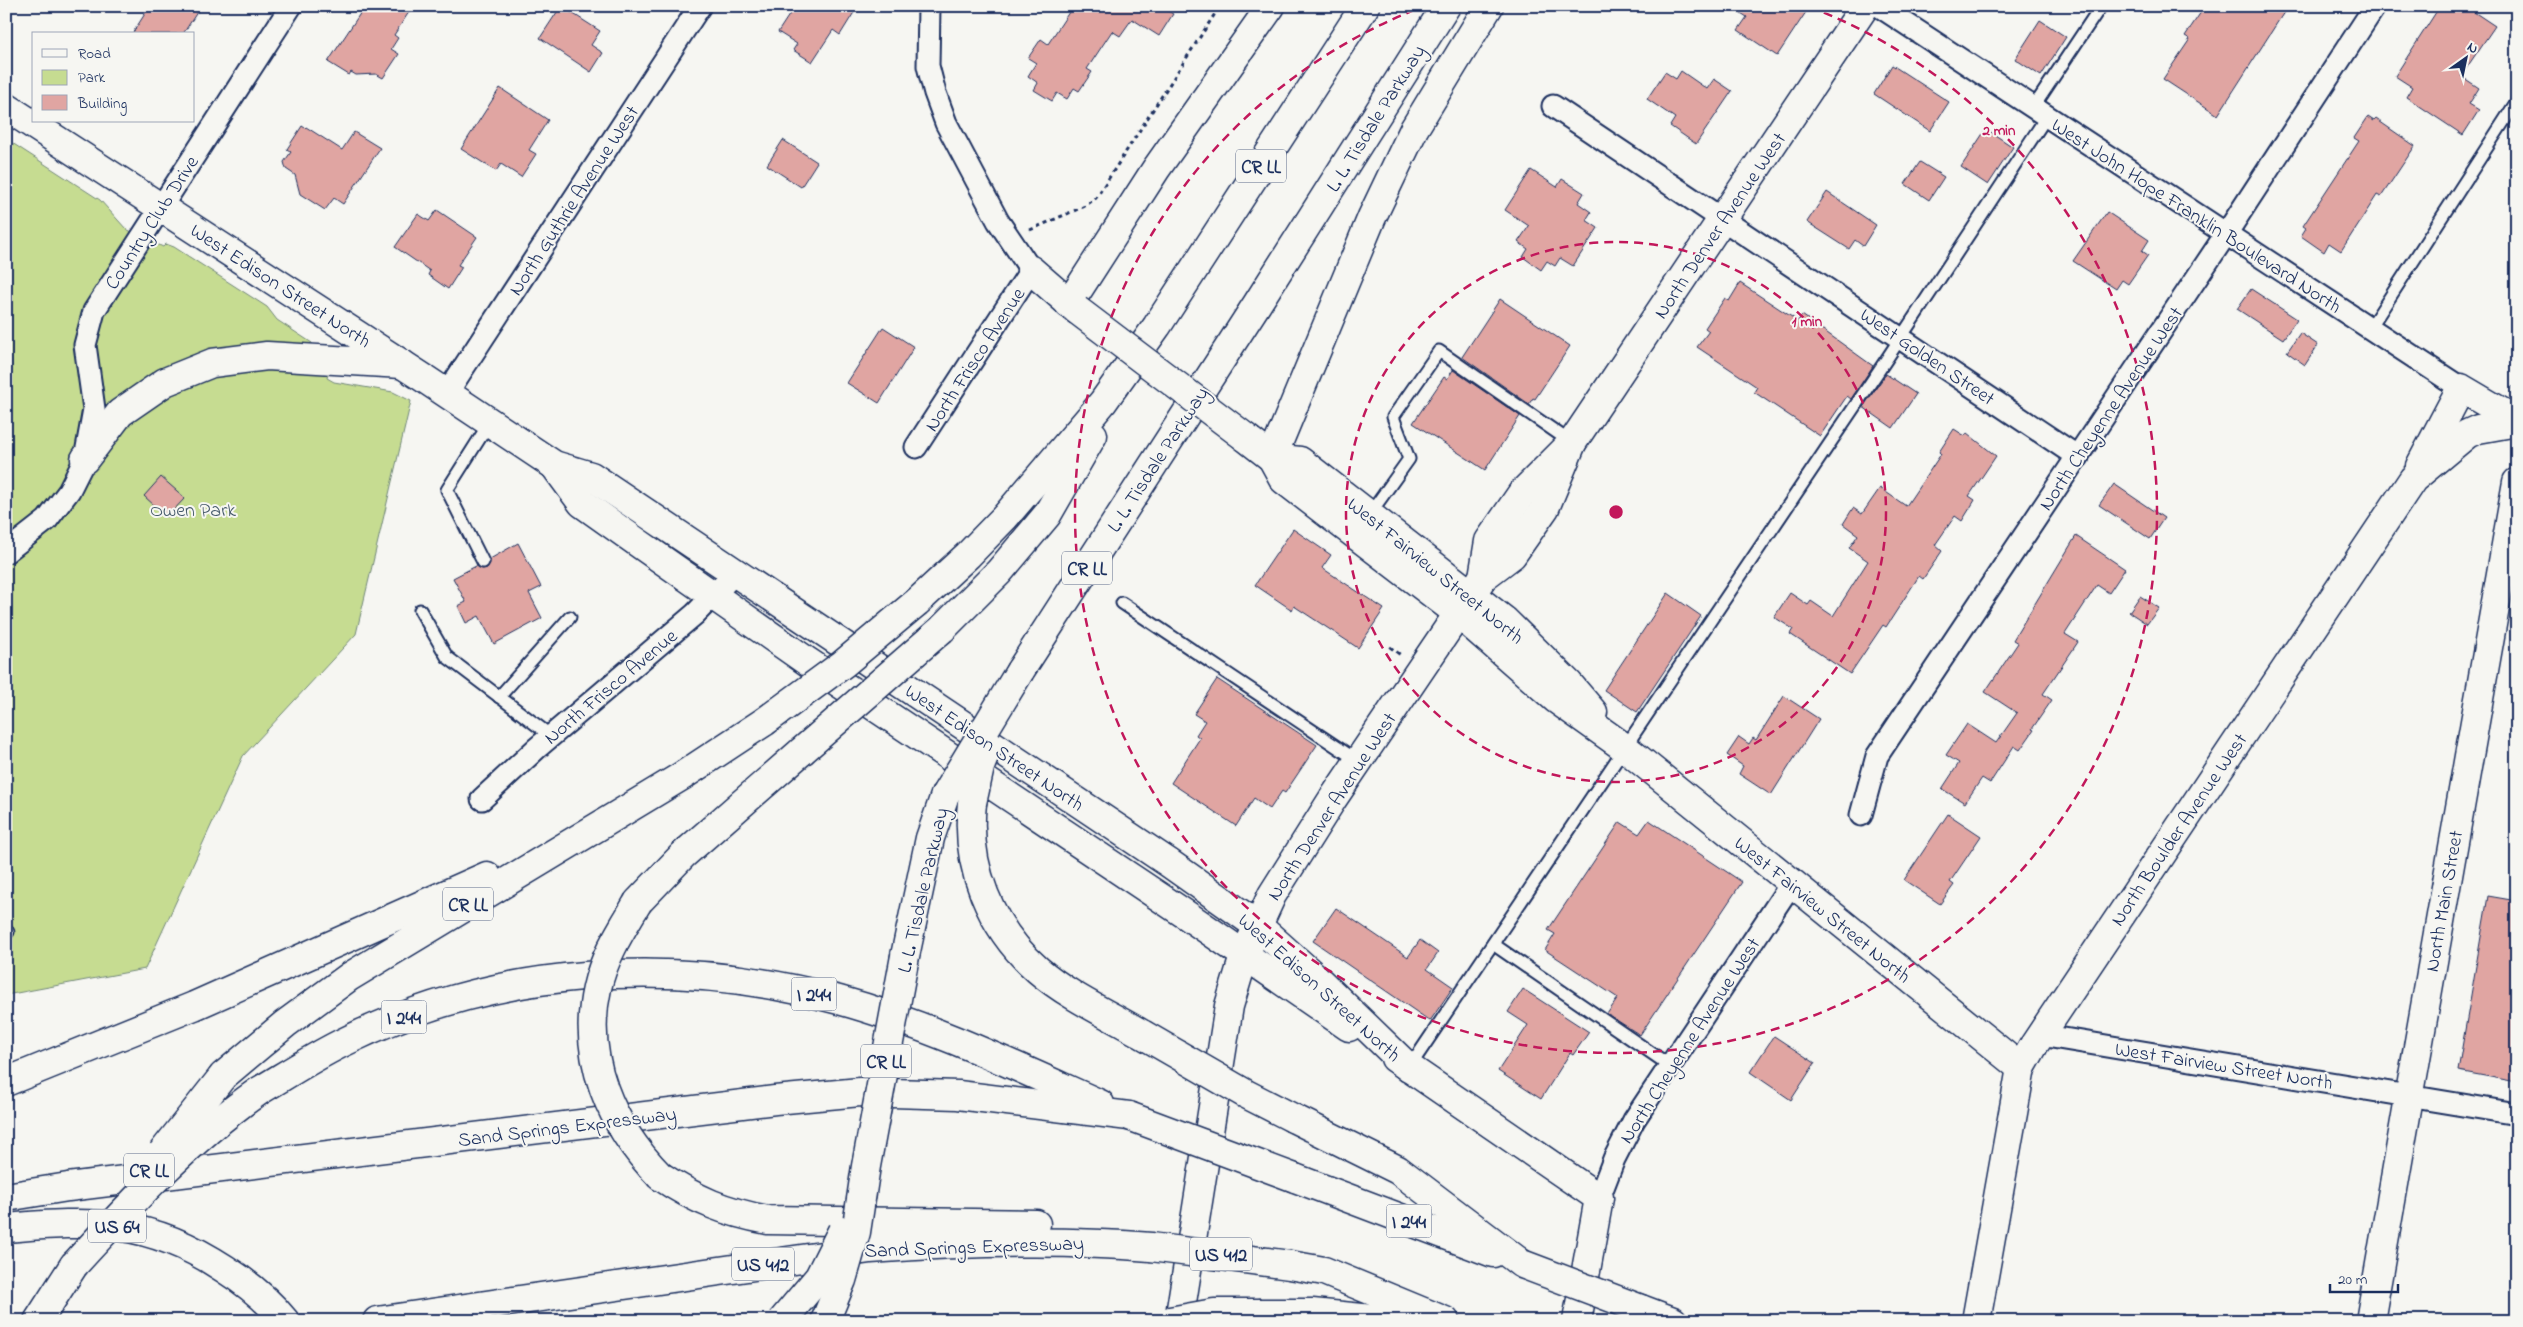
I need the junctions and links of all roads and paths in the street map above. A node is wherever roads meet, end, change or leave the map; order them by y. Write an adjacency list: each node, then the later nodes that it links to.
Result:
1 (291, 6): 17 (street, Country Club Drive)
2 (700, 6): 28 (street, North Guthrie Avenue West)
3 (929, 6): 20 (street, West Fairview Street North)
4 (1220, 6): 20 (path)
5 (1271, 6): 22 (main road)
6 (1365, 6): 23 (main road, CR LL)
7 (1446, 6): 48 (main road, L. L. Tisdale Parkway / CR LL)
8 (1489, 6): 34 (main road)
9 (1865, 6): 18 (main road, North Denver Avenue West)
10 (1879, 6): 16 (street, West John Hope Franklin Boulevard North)
11 (2101, 6): 16 (lane)
12 (2375, 6): 19 (street, North Cheyenne Avenue West)
13 (2517, 101): 24 (lane)
14 (1553, 106): 18 (street, West Golden Street)
15 (6, 107): 17 (main road, West Edison Street North)
16 (2040, 112): 19 (street, West John Hope Franklin Boulevard North); 25 (lane)
17 (160, 206): 26 (main road, West Edison Street North); 35 (street, Country Club Drive)
18 (1723, 219): 25 (street, West Golden Street); 31 (main road, North Denver Avenue West)
19 (2226, 234): 24 (street, West John Hope Franklin Boulevard North); 33 (street, North Cheyenne Avenue West)
20 (1008, 237): 21 (street, West Fairview Street North)
21 (1031, 270): 22 (main road, West Fairview Street North); 32 (street, North Frisco Avenue)
22 (1073, 307): 34 (main road, West Fairview Street North, bridge)
23 (1157, 326): 55 (main road, CR LL, bridge); 72 (main road, bridge)
24 (2370, 328): 27 (street, West John Hope Franklin Boulevard North)
25 (1902, 337): 33 (street, West Golden Street); 51 (lane)
26 (402, 364): 28 (main road, West Edison Street North); 35 (main road)
27 (2461, 388): 29 (main road, West John Hope Franklin Boulevard North); 37 (main road)
28 (447, 393): 30 (main road, West Edison Street North)
29 (2517, 421): 37 (main road, North Boulder Avenue West)
30 (490, 422): 36 (main road, West Edison Street North); 41 (lane)
31 (1572, 443): 39 (lane); 43 (main road, North Denver Avenue West)
32 (916, 447)
33 (2078, 457): 54 (street, North Cheyenne Avenue West)
34 (1272, 458): 39 (main road, West Fairview Street North); 43 (main road, West Fairview Street North)
35 (85, 459): 40 (street, Country Club Drive)
36 (554, 465): 42 (main road, West Edison Street North); 44 (main road, West Edison Street North)
37 (2413, 479): 60 (main road, North Boulder Avenue West)
38 (2517, 482): 65 (main road, North Main Street)
39 (1369, 515): 43 (main road, West Fairview Street North)
40 (6, 552)
41 (482, 562)
42 (736, 572): 44 (street, North Frisco Avenue); 57 (main road, West Edison Street North)
43 (1471, 595): 51 (main road, West Fairview Street North); 52 (main road, North Denver Avenue West)
44 (714, 596): 50 (street, North Frisco Avenue); 59 (main road, West Edison Street North)
45 (1122, 603): 52 (lane)
46 (420, 610): 49 (lane)
47 (570, 617): 49 (lane)
48 (1020, 671): 68 (main road, L. L. Tisdale Parkway / CR LL, bridge); 73 (main road, bridge)
49 (499, 697): 50 (lane)
50 (551, 736): 53 (street, North Frisco Avenue)
51 (1625, 748): 56 (main road, West Fairview Street North); 58 (lane)
52 (1358, 760): 57 (main road, North Denver Avenue West)
53 (482, 799)
54 (1861, 815)
55 (587, 832): 64 (main road); 74 (main road, CR LL, bridge)
56 (1791, 884): 61 (street, North Cheyenne Avenue West); 63 (main road, West Fairview Street North)
57 (1258, 926): 59 (main road, North Denver Avenue West); 62 (main road, West Edison Street North)
58 (1493, 944): 61 (lane); 62 (lane)
59 (1244, 956): 62 (main road, West Edison Street North); 81 (main road, North Denver Avenue West)
60 (2040, 1035): 63 (main road, North Boulder Avenue West); 65 (street, West Fairview Street North)
61 (1670, 1066): 70 (street, North Cheyenne Avenue West)
62 (1409, 1068): 70 (main road, West Edison Street North)
63 (2021, 1068): 86 (main road, North Boulder Avenue West)
64 (6, 1082)
65 (2408, 1094): 66 (street, West Fairview Street North); 87 (main road, North Main Street)
66 (2517, 1114)
67 (1129, 1116): 69 (main road, Sand Springs Expressway); 73 (main road, I 244, bridge); 74 (main road, I 244, bridge)
68 (866, 1166): 78 (main road, bridge); 79 (main road, CR LL, bridge)
69 (6, 1197)
70 (1599, 1198): 84 (main road, North Cheyenne Avenue West)
71 (6, 1228): 76 (main road, US 64)
72 (1151, 1246): 77 (main road, Sand Springs Expressway / US 412); 83 (main road, Sand Springs Expressway / US 412, bridge)
73 (1522, 1264): 85 (main road, I 244, bridge)
74 (74, 1265): 75 (main road, I 244)
75 (38, 1321)
76 (285, 1321)
77 (377, 1321)
78 (782, 1321)
79 (825, 1321)
80 (1170, 1321): 82 (main road, bridge)
81 (1179, 1321)
82 (1392, 1321)
83 (1445, 1321)
84 (1577, 1321)
85 (1673, 1321)
86 (1976, 1321)
87 (2370, 1321)

